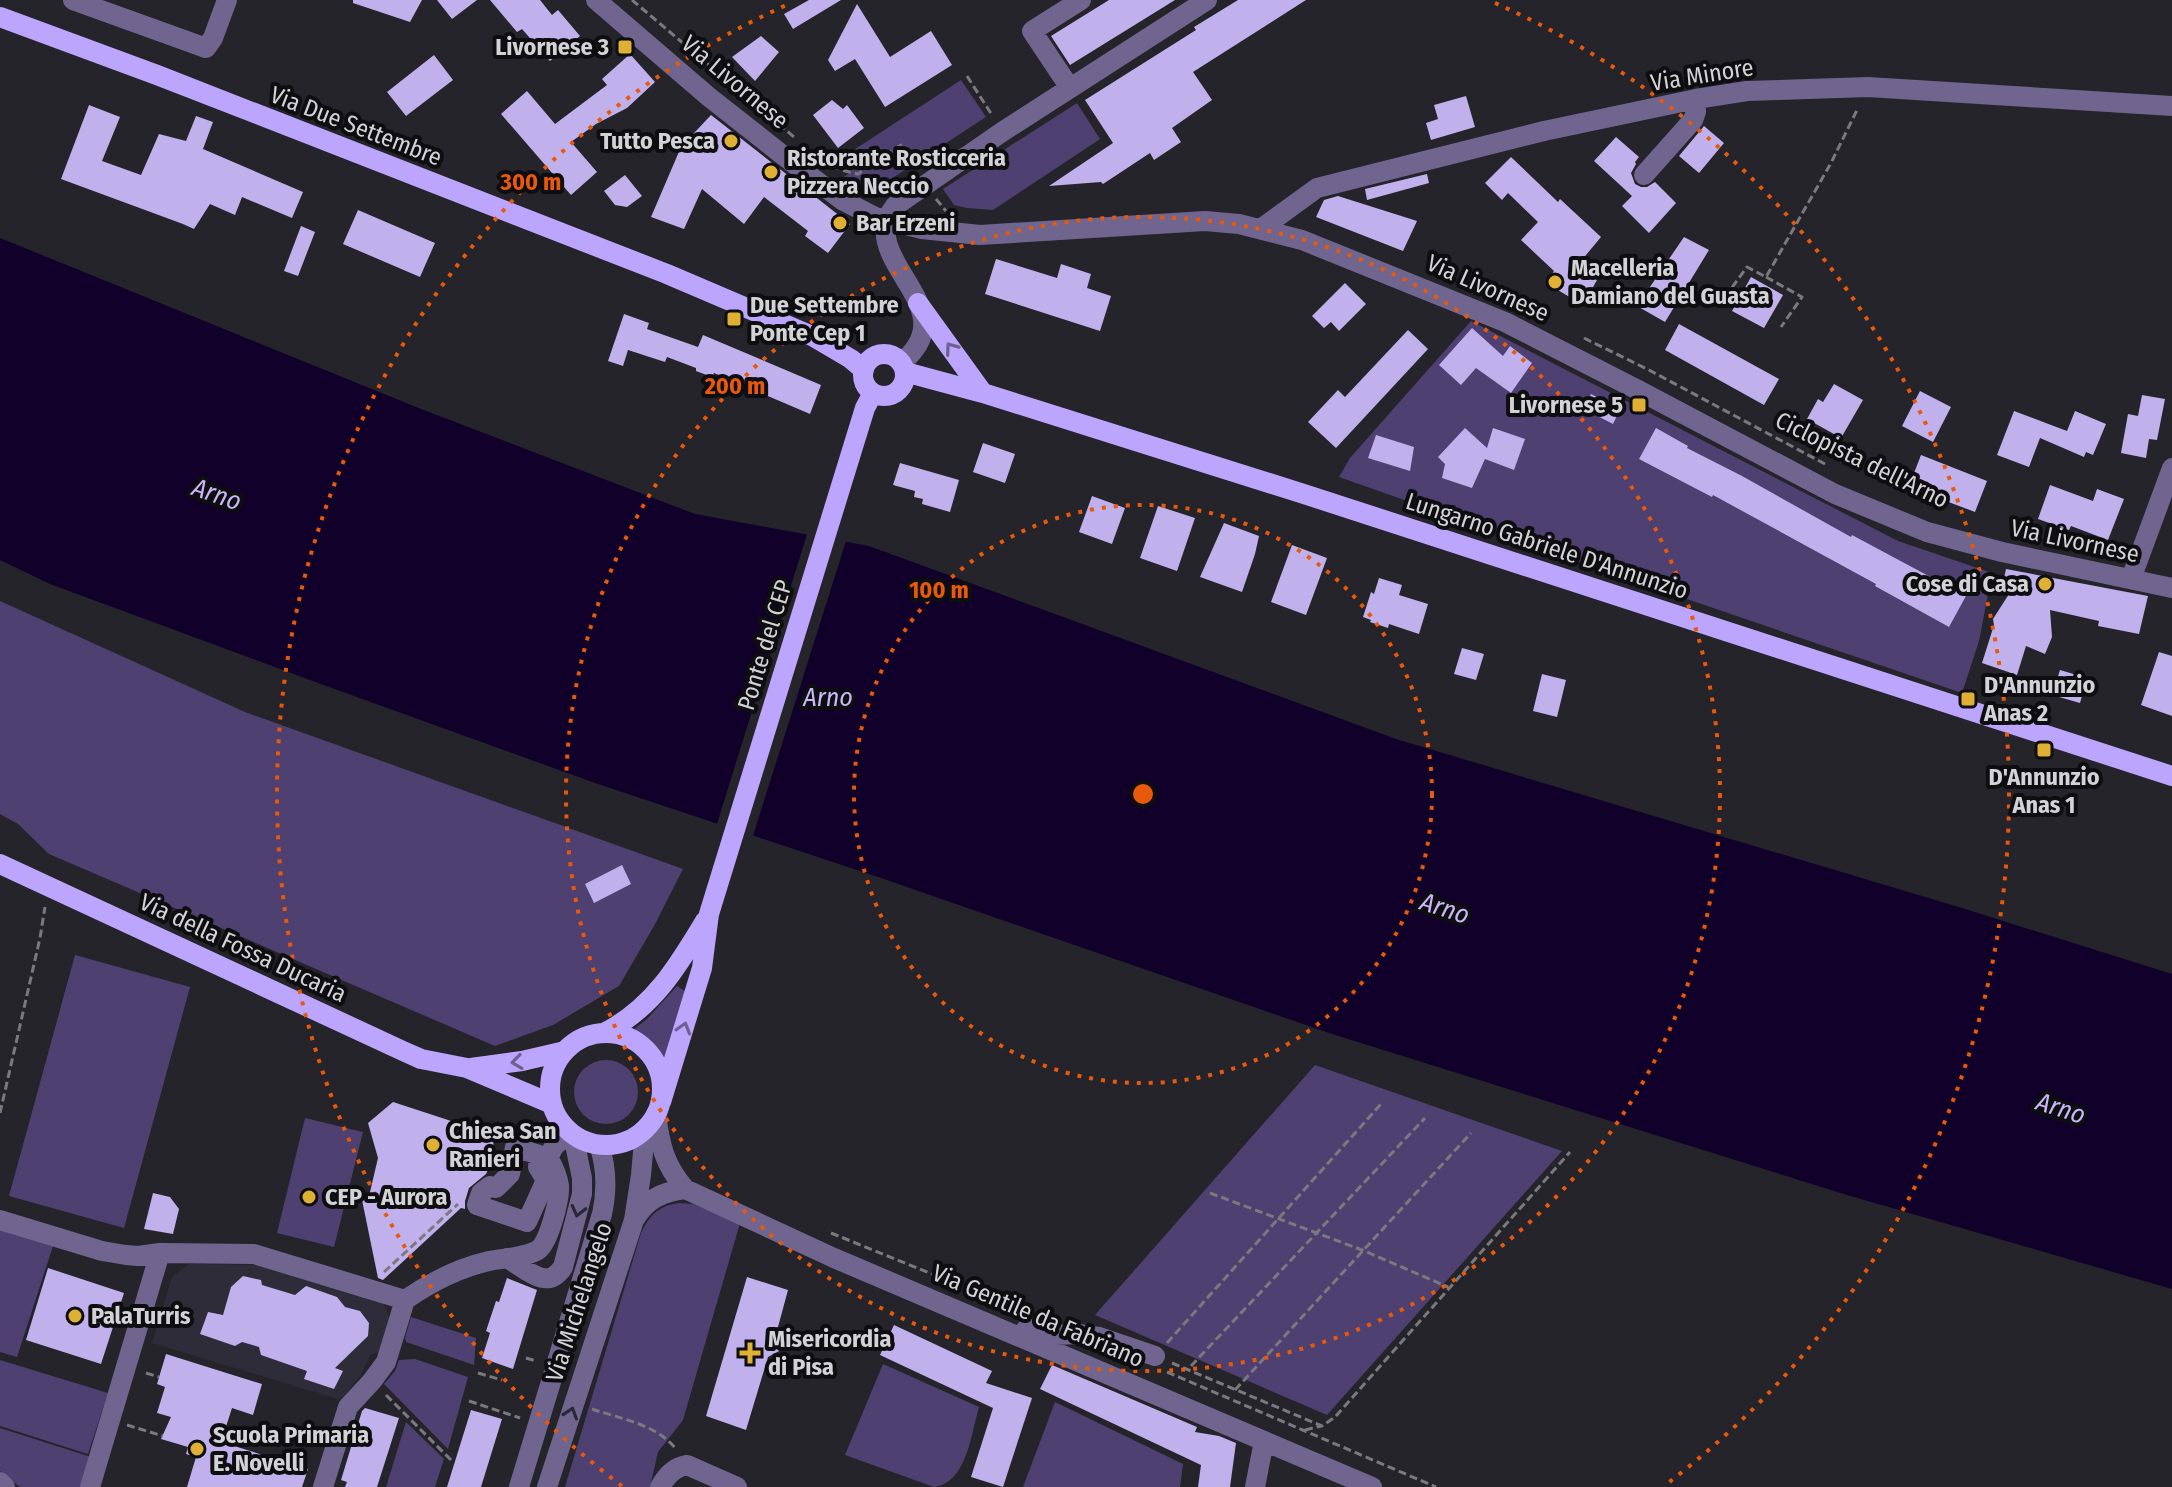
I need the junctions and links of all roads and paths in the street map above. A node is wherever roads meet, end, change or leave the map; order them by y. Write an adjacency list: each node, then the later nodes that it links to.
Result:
1 (73, 0): 2 (street)
2 (227, 0)
3 (596, 0): 18 (street, Via Livornese)
4 (632, 0): 14 (path)
5 (1081, 0): 10 (street)
6 (1207, 0): 10 (street)
7 (0, 17): 26 (main road, Via Due Settembre)
8 (967, 76): 13 (path)
9 (1868, 87): 11 (street, Via Minore); 12 (street, Via Minore); 20 (path)
10 (1070, 88): 13 (street)
11 (1696, 99): 16 (street); 19 (street, Via Minore)
12 (2172, 106)
13 (1002, 132): 17 (street)
14 (803, 144)
15 (823, 159): 17 (path)
16 (1644, 175)
17 (926, 183): 18 (street)
18 (887, 220): 19 (street, Via Livornese); 22 (street)
19 (1262, 228): 31 (street, Via Livornese)
20 (1766, 277): 21 (path); 23 (path)
21 (1725, 297)
22 (918, 303): 25 (street); 28 (main road, one-way to 22)
23 (1781, 327)
24 (1583, 338): 30 (path, Ciclopista dell'Arno)
25 (903, 367): 26 (main road); 27 (main road); 28 (main road, Lungarno Gabriele D'Annunzio)
26 (864, 370): 27 (main road)
27 (873, 393): 36 (main road, Ponte del CEP)
28 (983, 393): 33 (main road, Lungarno Gabriele D'Annunzio)
29 (2172, 468): 31 (street)
30 (1836, 470)
31 (2131, 579): 32 (street, Via Livornese)
32 (2172, 588)
33 (2172, 776)
34 (0, 864): 39 (main road, Via della Fossa Ducaria)
35 (46, 899): 42 (path)
36 (709, 914): 37 (main road, Ponte del CEP); 43 (main road, Ponte del CEP, one-way to 36)
37 (604, 1033): 38 (main road); 43 (main road)
38 (565, 1051): 39 (main road, Via della Fossa Ducaria, one-way to 39); 40 (main road)
39 (467, 1068): 40 (main road, Via della Fossa Ducaria)
40 (552, 1104): 46 (main road)
41 (1381, 1104): 52 (path)
42 (0, 1113)
43 (654, 1116): 47 (main road); 49 (street); 54 (street, Via Michelangelo)
44 (1425, 1118): 55 (path)
45 (1471, 1133): 56 (path)
46 (572, 1134): 47 (main road); 58 (street); 58 (street, one-way to 58)
47 (599, 1145): 85 (street, Via Michelangelo)
48 (1570, 1152): 60 (path)
49 (685, 1189): 54 (street); 62 (street, Via Gentile da Fabriano)
50 (1210, 1193): 52 (path)
51 (479, 1201): 59 (path)
52 (1277, 1219): 55 (path); 63 (path)
53 (0, 1220): 57 (street)
54 (634, 1220): 86 (street, Via Michelangelo, one-way to 54)
55 (1317, 1233): 56 (path); 66 (path)
56 (1362, 1250): 60 (path); 72 (path)
57 (160, 1253): 61 (street); 76 (street)
58 (507, 1258): 61 (street)
59 (380, 1277)
60 (1449, 1287): 72 (path)
61 (405, 1300): 71 (street)
62 (994, 1326): 63 (street); 78 (street, Via Gentile da Fabriano)
63 (1155, 1356): 72 (path)
64 (526, 1358): 65 (path)
65 (537, 1362)
66 (1191, 1366)
67 (143, 1372): 69 (path)
68 (478, 1373): 70 (path)
69 (159, 1377)
70 (502, 1380)
71 (372, 1381): 79 (path); 84 (street)
72 (1235, 1390)
73 (469, 1401): 75 (path)
74 (592, 1409): 80 (path)
75 (520, 1418)
76 (112, 1420): 77 (path); 83 (street)
77 (163, 1436)
78 (1264, 1441): 89 (street); 90 (street, Via Gentile da Fabriano)
79 (451, 1460)
80 (687, 1465): 87 (street); 88 (street)
81 (0, 1482): 82 (street)
82 (5, 1487)
83 (90, 1487)
84 (323, 1487)
85 (519, 1487)
86 (547, 1487)
87 (660, 1487)
88 (737, 1487)
89 (1255, 1487)
90 (1372, 1487)

